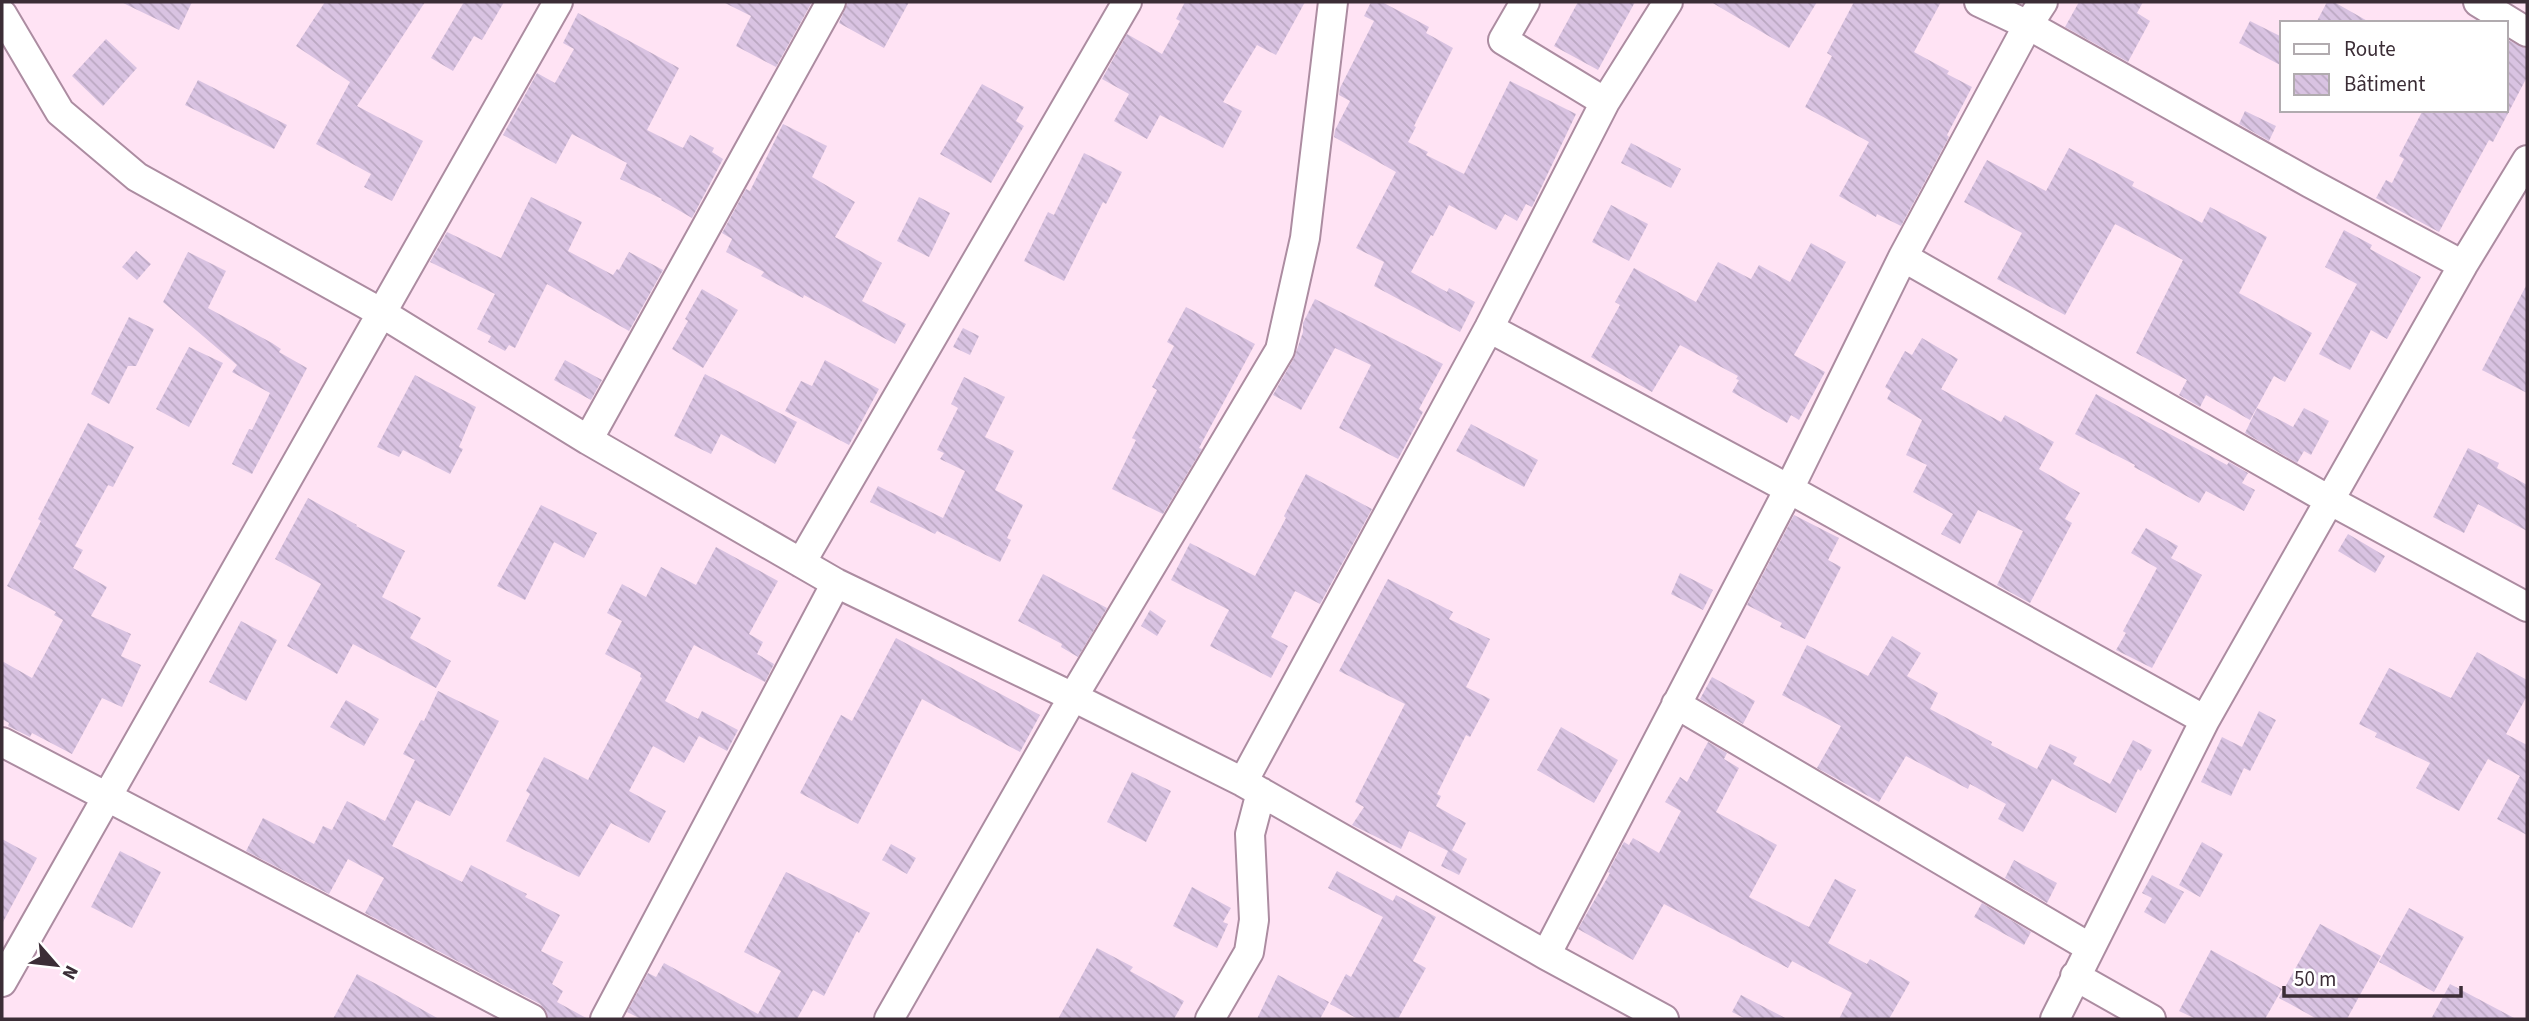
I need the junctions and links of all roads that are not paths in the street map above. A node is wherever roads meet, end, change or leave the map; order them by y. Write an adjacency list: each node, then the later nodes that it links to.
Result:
1 (558, 2): 16 (street)
2 (831, 2): 18 (street)
3 (1127, 2): 21 (street)
4 (1334, 2): 24 (street)
5 (1525, 2): 12 (street)
6 (1668, 2): 12 (street)
7 (1979, 2): 9 (street)
8 (2478, 2): 11 (street)
9 (2036, 13): 14 (street); 15 (street)
10 (2, 14): 16 (street)
11 (2527, 32)
12 (1605, 102): 17 (street)
13 (2527, 160): 15 (street)
14 (1903, 257): 19 (street); 20 (street)
15 (2463, 265): 20 (street)
16 (380, 312): 18 (street); 29 (street)
17 (1489, 328): 19 (street); 28 (street)
18 (588, 440): 21 (street)
19 (1788, 489): 25 (street); 26 (street)
20 (2329, 500): 23 (street); 26 (street)
21 (801, 563): 22 (street)
22 (836, 583): 24 (street); 35 (street)
23 (2527, 607)
24 (1073, 697): 28 (street); 36 (street)
25 (1676, 704): 30 (street); 31 (street)
26 (2205, 720): 30 (street)
27 (2, 742): 29 (street)
28 (1252, 787): 31 (street); 37 (street)
29 (107, 796): 33 (street); 34 (street)
30 (2090, 947): 32 (street)
31 (1546, 955): 38 (street)
32 (2075, 976): 39 (street); 40 (street)
33 (2, 982)
34 (532, 1019)
35 (604, 1019)
36 (889, 1019)
37 (1210, 1019)
38 (1664, 1019)
39 (2054, 1019)
40 (2151, 1019)

